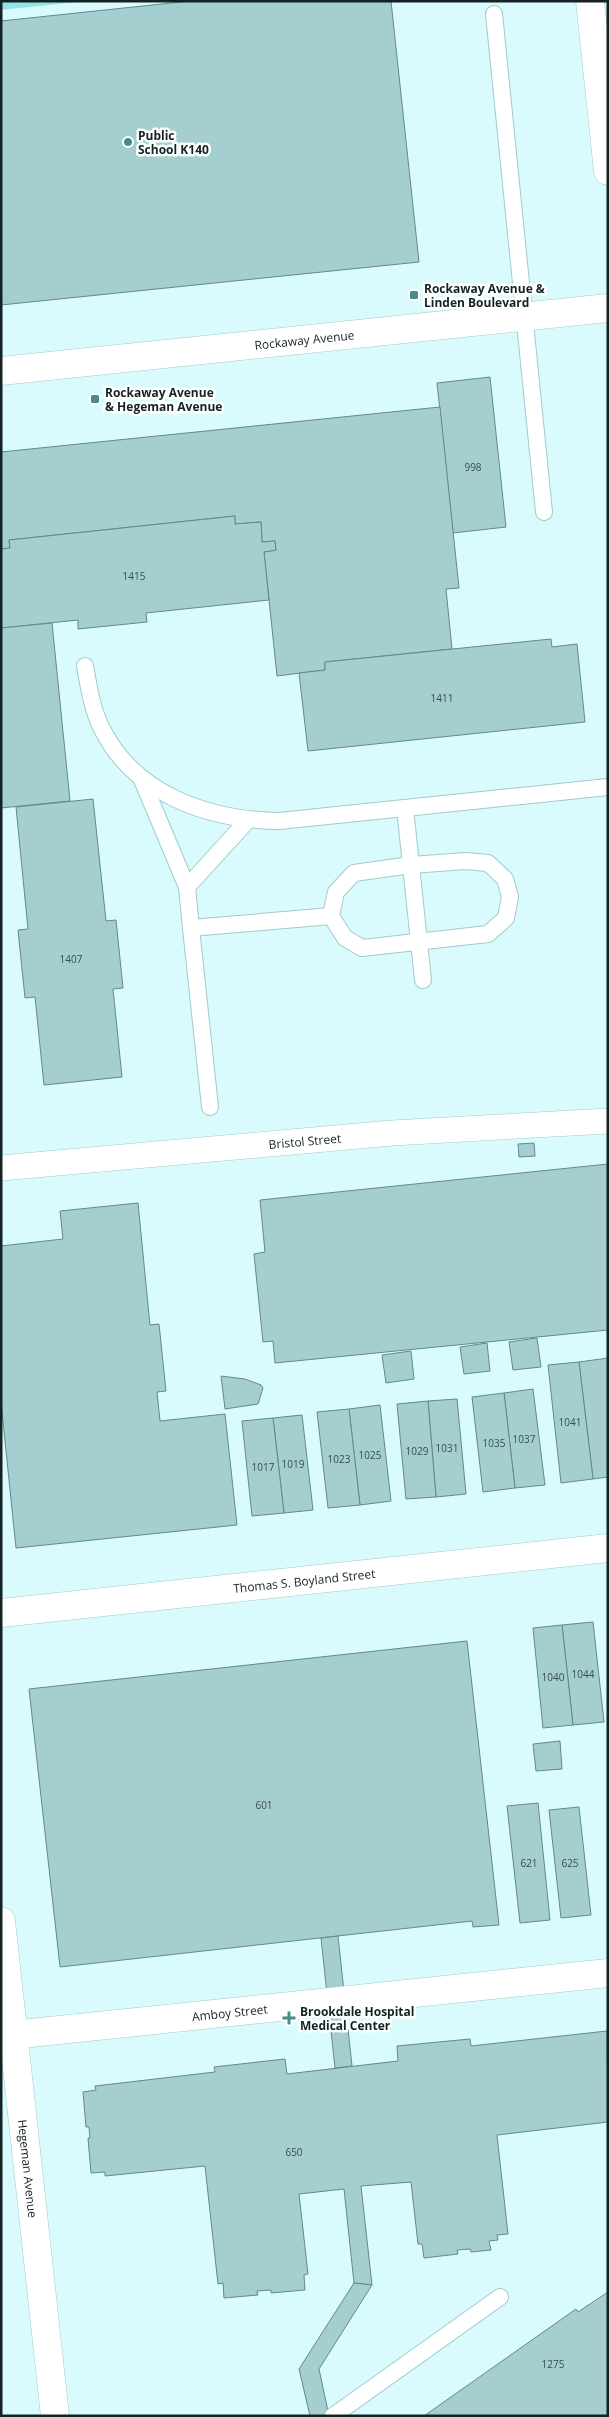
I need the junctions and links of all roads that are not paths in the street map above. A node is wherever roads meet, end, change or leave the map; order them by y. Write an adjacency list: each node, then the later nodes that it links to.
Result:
1 (590, 1): 3 (street)
2 (494, 14): 5 (lane)
3 (608, 171)
4 (608, 308): 5 (street, Rockaway Avenue)
5 (522, 317): 6 (street, Rockaway Avenue); 7 (lane)
6 (1, 372)
7 (544, 512)
8 (86, 666): 9 (lane)
9 (142, 780): 12 (lane); 14 (lane)
10 (608, 787): 11 (lane)
11 (405, 808): 12 (lane); 13 (lane)
12 (248, 820): 14 (lane)
13 (410, 865): 15 (lane); 17 (lane); 17 (lane)
14 (188, 887): 16 (lane)
15 (331, 916): 16 (lane); 17 (lane)
16 (191, 928): 19 (lane)
17 (418, 943): 18 (lane)
18 (423, 980)
19 (210, 1107)
20 (608, 1120): 21 (street, Bristol Street)
21 (1, 1168)
22 (608, 1548): 23 (street, Thomas S. Boyland Street)
23 (1, 1612)
24 (1, 1921): 26 (street, Hegeman Avenue)
25 (608, 1974): 26 (street, Amboy Street)
26 (8, 2036): 28 (street, Hegeman Avenue)
27 (500, 2297): 29 (lane)
28 (55, 2416)
29 (333, 2416)

